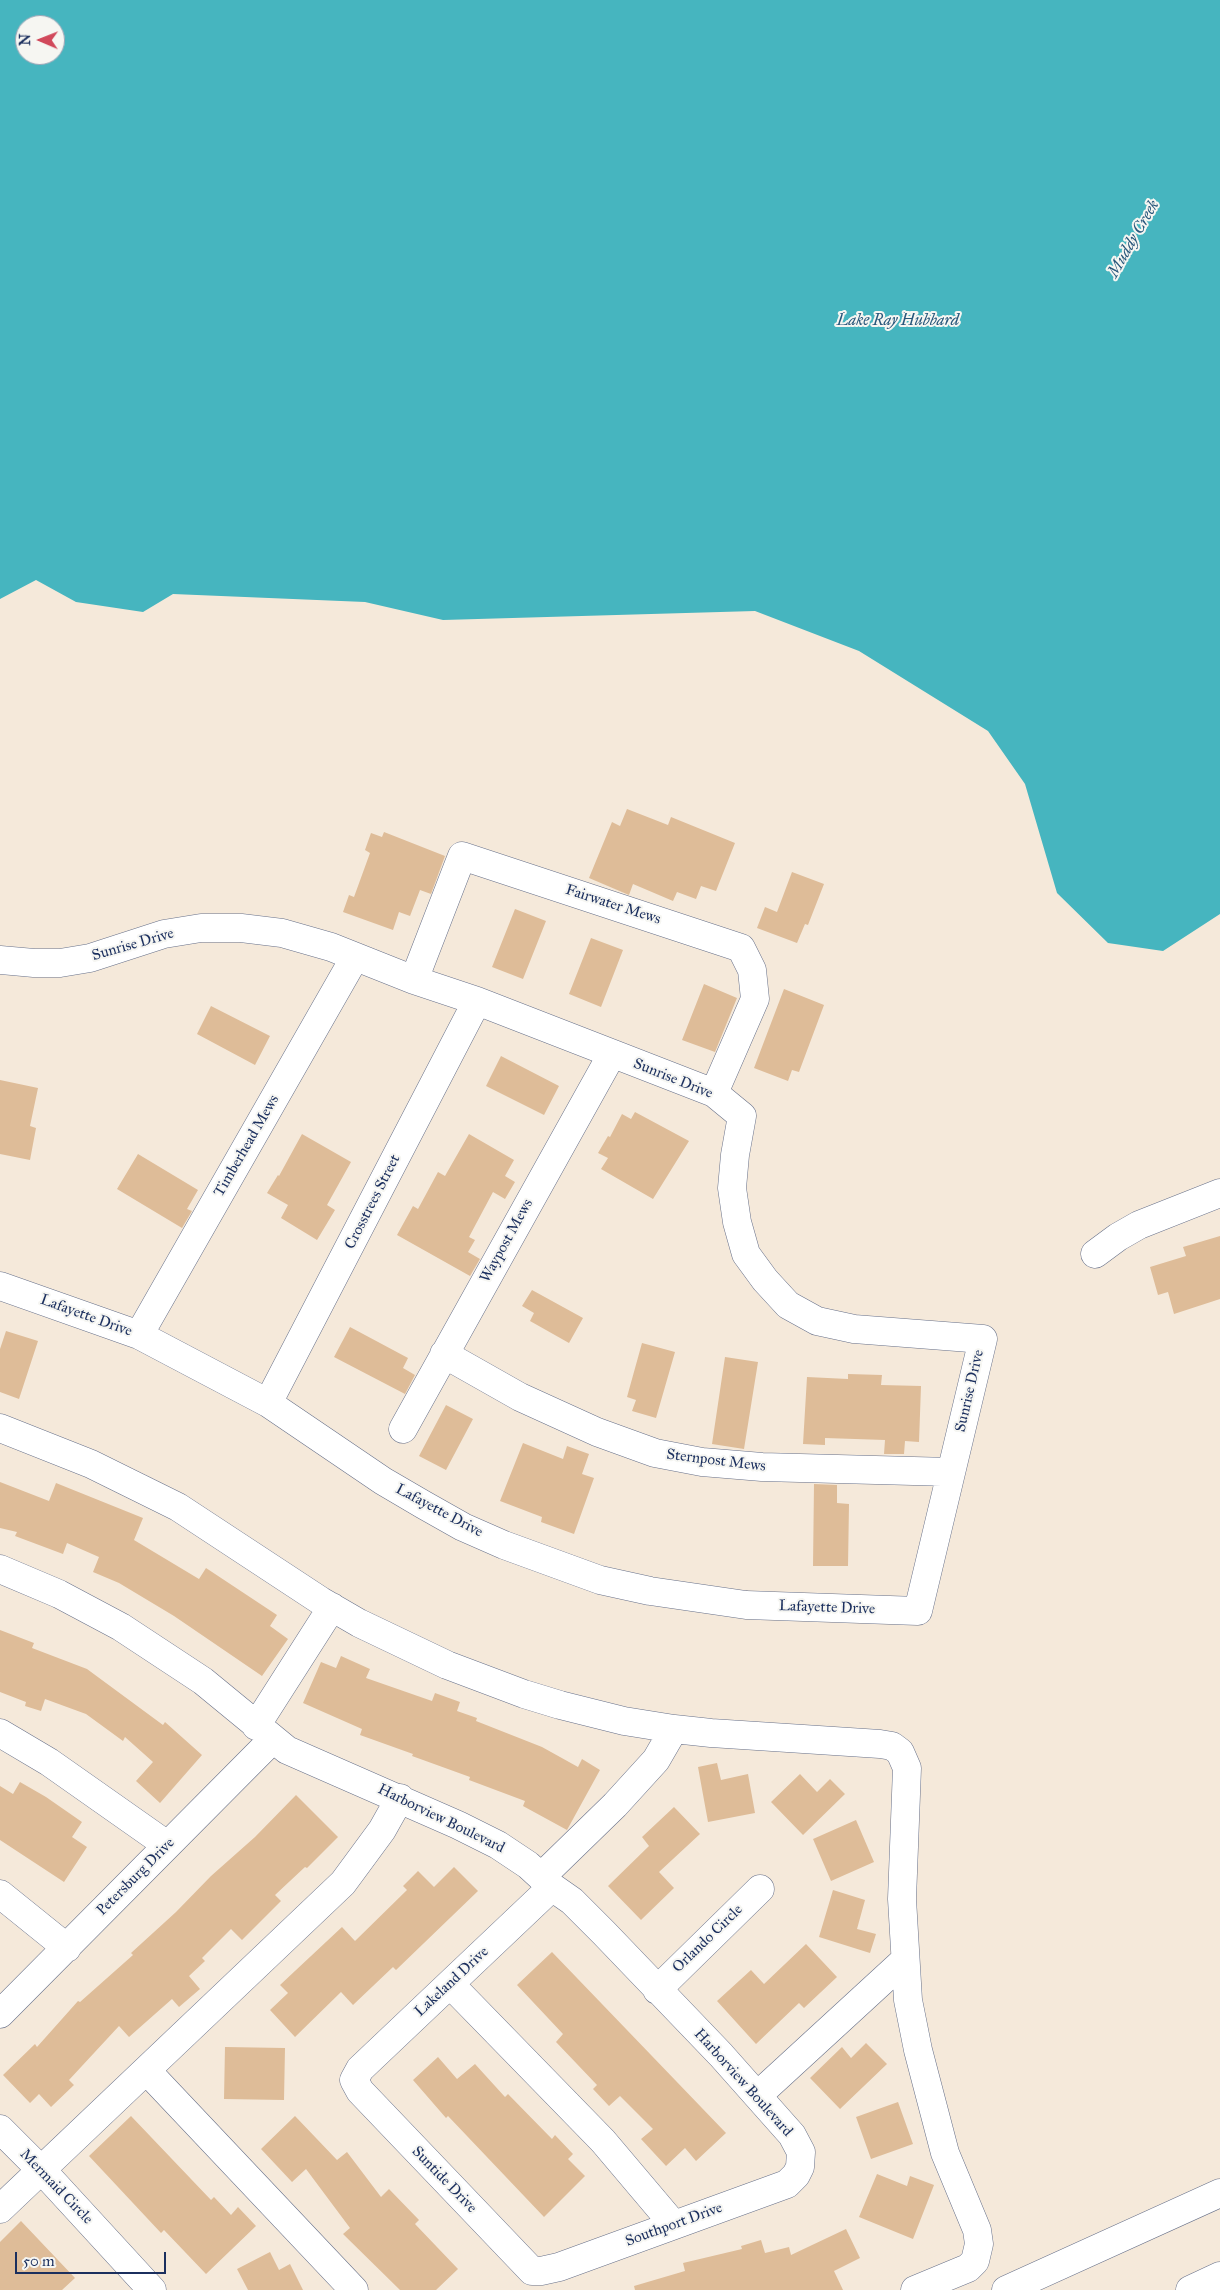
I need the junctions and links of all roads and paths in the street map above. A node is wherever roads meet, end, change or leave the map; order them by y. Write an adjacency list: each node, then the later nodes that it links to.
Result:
1 (355, 957): 2 (main road, Sunrise Drive); 3 (main road, Sunrise Drive); 10 (main road, Timberhead Mews)
2 (0, 960)
3 (414, 980): 4 (main road, Sunrise Drive); 6 (main road, Fairwater Mews)
4 (477, 1001): 5 (main road, Sunrise Drive); 12 (main road, Crosstrees Street)
5 (612, 1054): 6 (main road, Sunrise Drive); 11 (main road, Waypost Mews)
6 (714, 1093): 15 (main road, Sunrise Drive)
7 (1220, 1193): 8 (main road)
8 (1095, 1254)
9 (0, 1286): 10 (main road, Lafayette Drive)
10 (139, 1335): 12 (main road, Lafayette Drive)
11 (444, 1354): 14 (main road, Waypost Mews); 15 (main road, Sternpost Mews)
12 (268, 1403): 18 (main road, Lafayette Drive)
13 (0, 1428): 17 (main road)
14 (403, 1429)
15 (951, 1472): 18 (main road, Sunrise Drive)
16 (0, 1569): 21 (main road, Harborview Boulevard)
17 (332, 1607): 19 (main road); 21 (main road, Petersburg Drive)
18 (918, 1610)
19 (674, 1729): 24 (main road, Lakeland Drive); 28 (main road)
20 (0, 1733): 23 (main road)
21 (264, 1733): 22 (main road, Harborview Boulevard); 23 (main road, Petersburg Drive)
22 (400, 1798): 24 (main road, Harborview Boulevard); 32 (main road)
23 (167, 1846): 27 (main road, Petersburg Drive)
24 (547, 1882): 29 (main road, Lakeland Drive); 30 (main road, Harborview Boulevard)
25 (760, 1889): 30 (main road, Orlando Circle)
26 (0, 1894): 27 (main road)
27 (66, 1948): 31 (main road, Petersburg Drive)
28 (905, 1960): 34 (main road); 45 (main road)
29 (450, 1984): 33 (main road, Lakeland Drive); 40 (main road)
30 (656, 1990): 34 (main road, Harborview Boulevard)
31 (0, 2014)
32 (147, 2071): 37 (main road); 44 (main road)
33 (354, 2080): 41 (main road, Suntide Drive)
34 (758, 2095): 36 (main road, Harborview Boulevard)
35 (0, 2129): 37 (main road, Mermaid Circle)
36 (800, 2167): 40 (main road, Southport Drive)
37 (40, 2169): 39 (main road); 43 (main road, Mermaid Circle)
38 (1220, 2193): 46 (main road)
39 (0, 2209)
40 (674, 2225): 41 (main road, Southport Drive)
41 (541, 2272)
42 (1220, 2276): 47 (main road)
43 (152, 2290)
44 (354, 2290)
45 (916, 2290)
46 (1006, 2290)
47 (1190, 2290)

